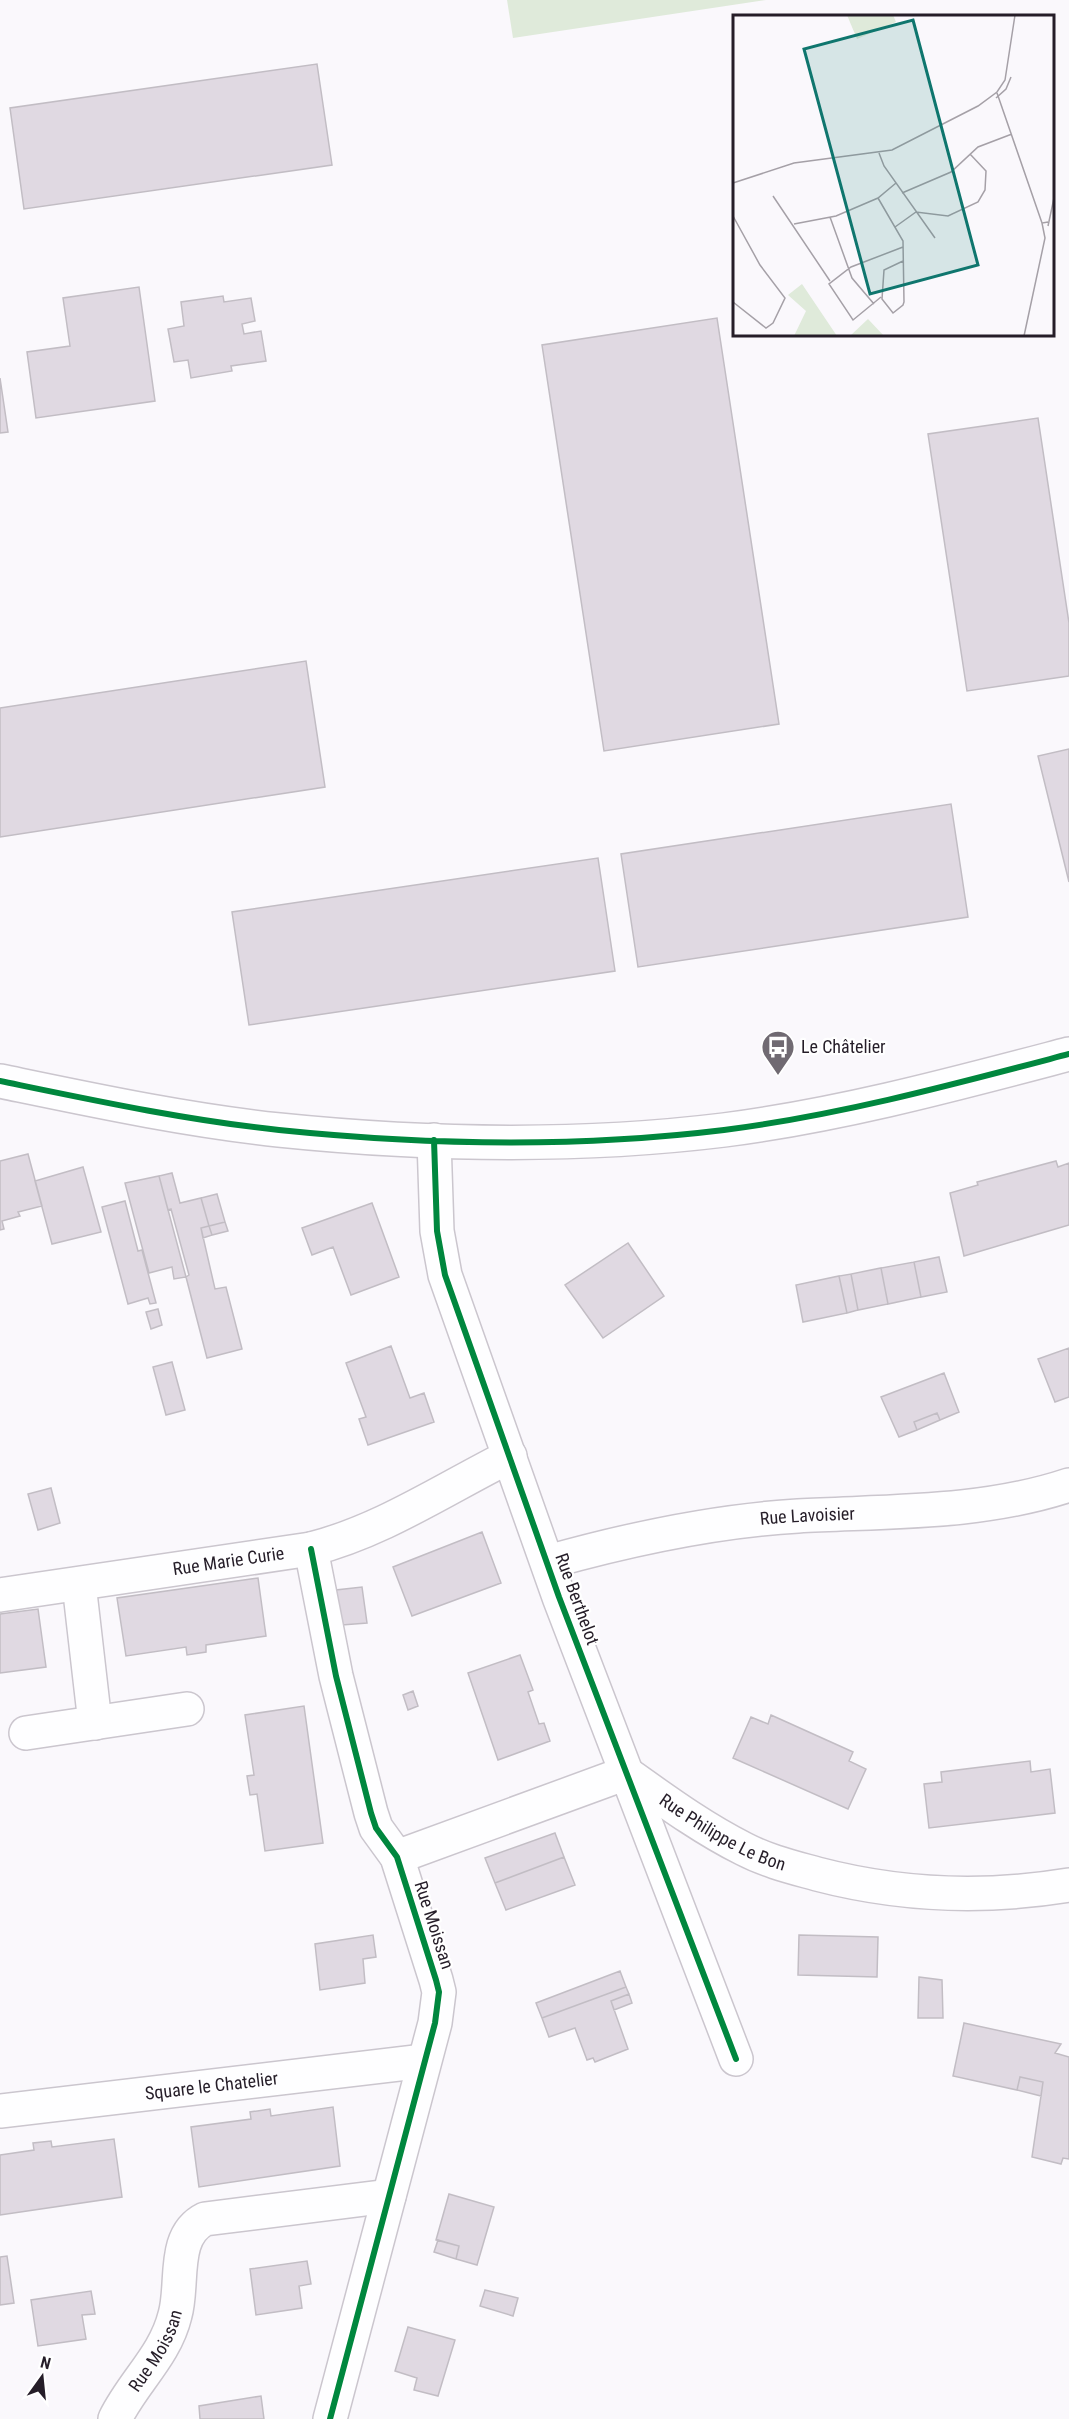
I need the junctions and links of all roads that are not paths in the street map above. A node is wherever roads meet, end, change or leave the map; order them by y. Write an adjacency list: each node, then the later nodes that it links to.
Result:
1 (1069, 1054): 3 (street)
2 (0, 1081): 3 (street)
3 (434, 1140): 4 (street, Rue Berthelot)
4 (510, 1456): 6 (street, Rue Marie Curie); 7 (street, Rue Berthelot)
5 (1069, 1485): 7 (street, Rue Lavoisier)
6 (310, 1549): 8 (street, Rue Marie Curie); 14 (street, Rue Moissan)
7 (548, 1562): 13 (street, Rue Berthelot)
8 (79, 1584): 9 (street, Rue Marie Curie); 11 (street)
9 (0, 1595)
10 (187, 1709): 11 (street)
11 (94, 1723): 12 (street)
12 (26, 1733)
13 (626, 1773): 14 (street); 15 (street, Rue Philippe Le Bon); 16 (street, Rue Berthelot)
14 (397, 1857): 17 (street, Rue Moissan)
15 (1069, 1886)
16 (736, 2059)
17 (424, 2061): 18 (street, Square le Chatelier); 19 (street, Rue Moissan)
18 (0, 2111)
19 (388, 2196): 20 (street, Rue Moissan); 21 (street, Rue Moissan)
20 (115, 2419)
21 (330, 2419)

